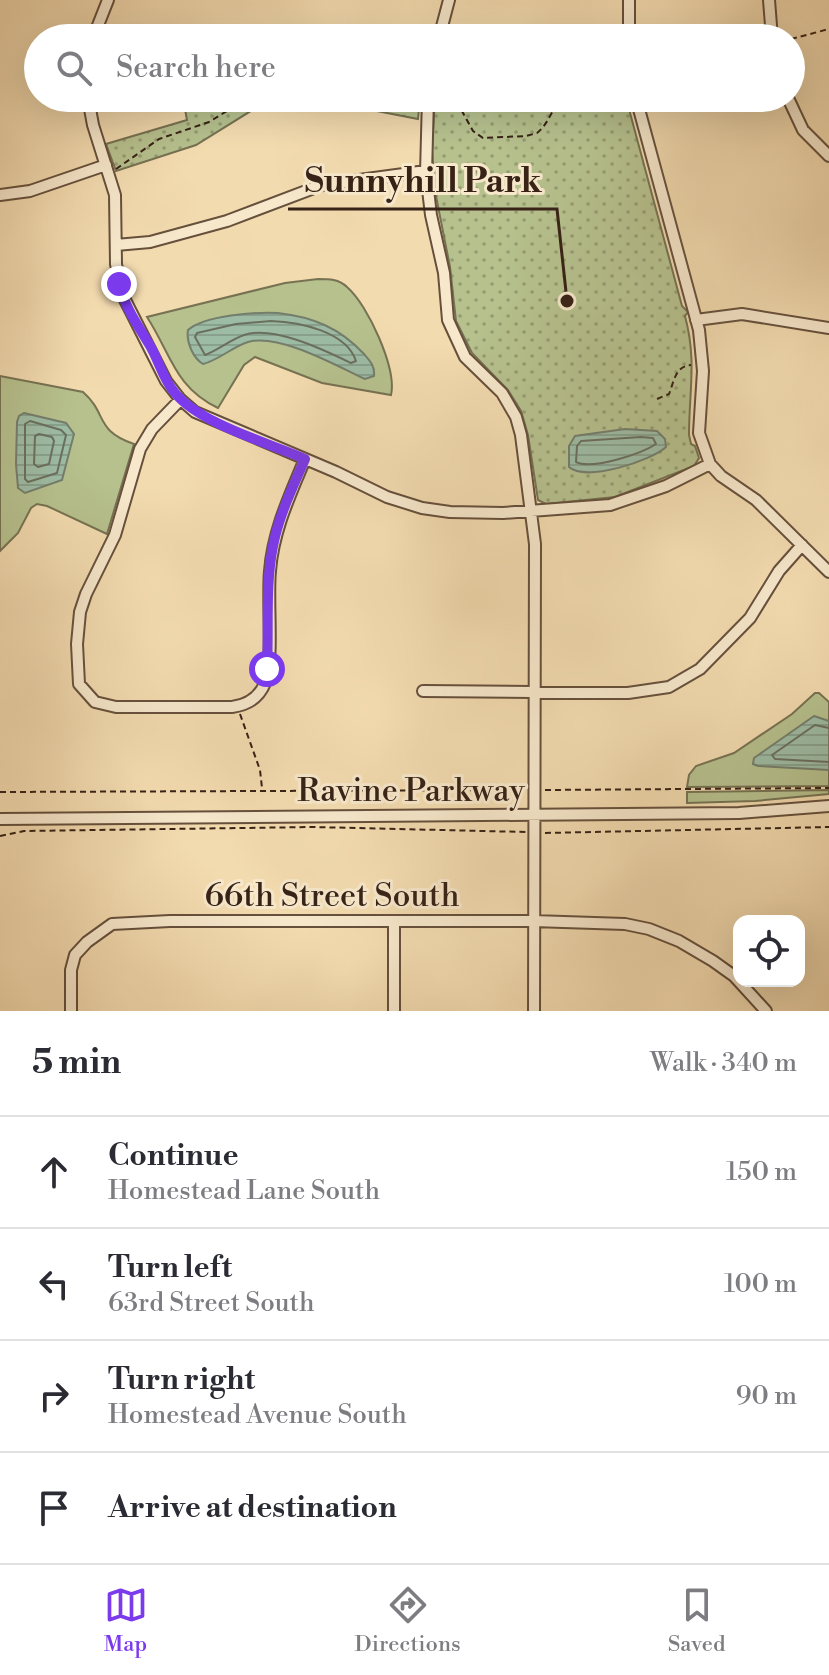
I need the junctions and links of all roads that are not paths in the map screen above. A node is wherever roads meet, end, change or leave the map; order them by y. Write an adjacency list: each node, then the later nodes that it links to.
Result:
1 (108, 0): 5 (street)
2 (449, 0): 6 (street)
3 (629, 0): 7 (street)
4 (769, 0): 8 (street)
5 (99, 24)
6 (443, 24)
7 (629, 24)
8 (771, 24)
9 (91, 112): 14 (street)
10 (428, 112): 15 (street)
11 (640, 112): 18 (street)
12 (795, 112): 13 (street)
13 (829, 156)
14 (106, 165): 16 (street); 17 (street)
15 (426, 171): 17 (street); 23 (street)
16 (0, 195)
17 (116, 245): 20 (street)
18 (696, 320): 19 (street); 22 (street)
19 (829, 328)
20 (180, 400): 21 (street); 21 (street)
21 (305, 459): 23 (street)
22 (710, 464): 23 (street); 24 (street)
23 (531, 511): 27 (street)
24 (802, 545): 25 (street); 27 (street)
25 (829, 572)
26 (423, 691): 27 (street)
27 (535, 692): 29 (street)
28 (827, 809): 29 (street, Ravine Parkway)
29 (534, 815): 30 (street, Ravine Parkway); 31 (street)
30 (0, 819)
31 (533, 921): 32 (street, 66th Street South); 35 (street); 36 (street, 66th Street South)
32 (394, 922): 33 (street, 66th Street South); 34 (street)
33 (71, 1011)
34 (394, 1011)
35 (534, 1011)
36 (766, 1011)

